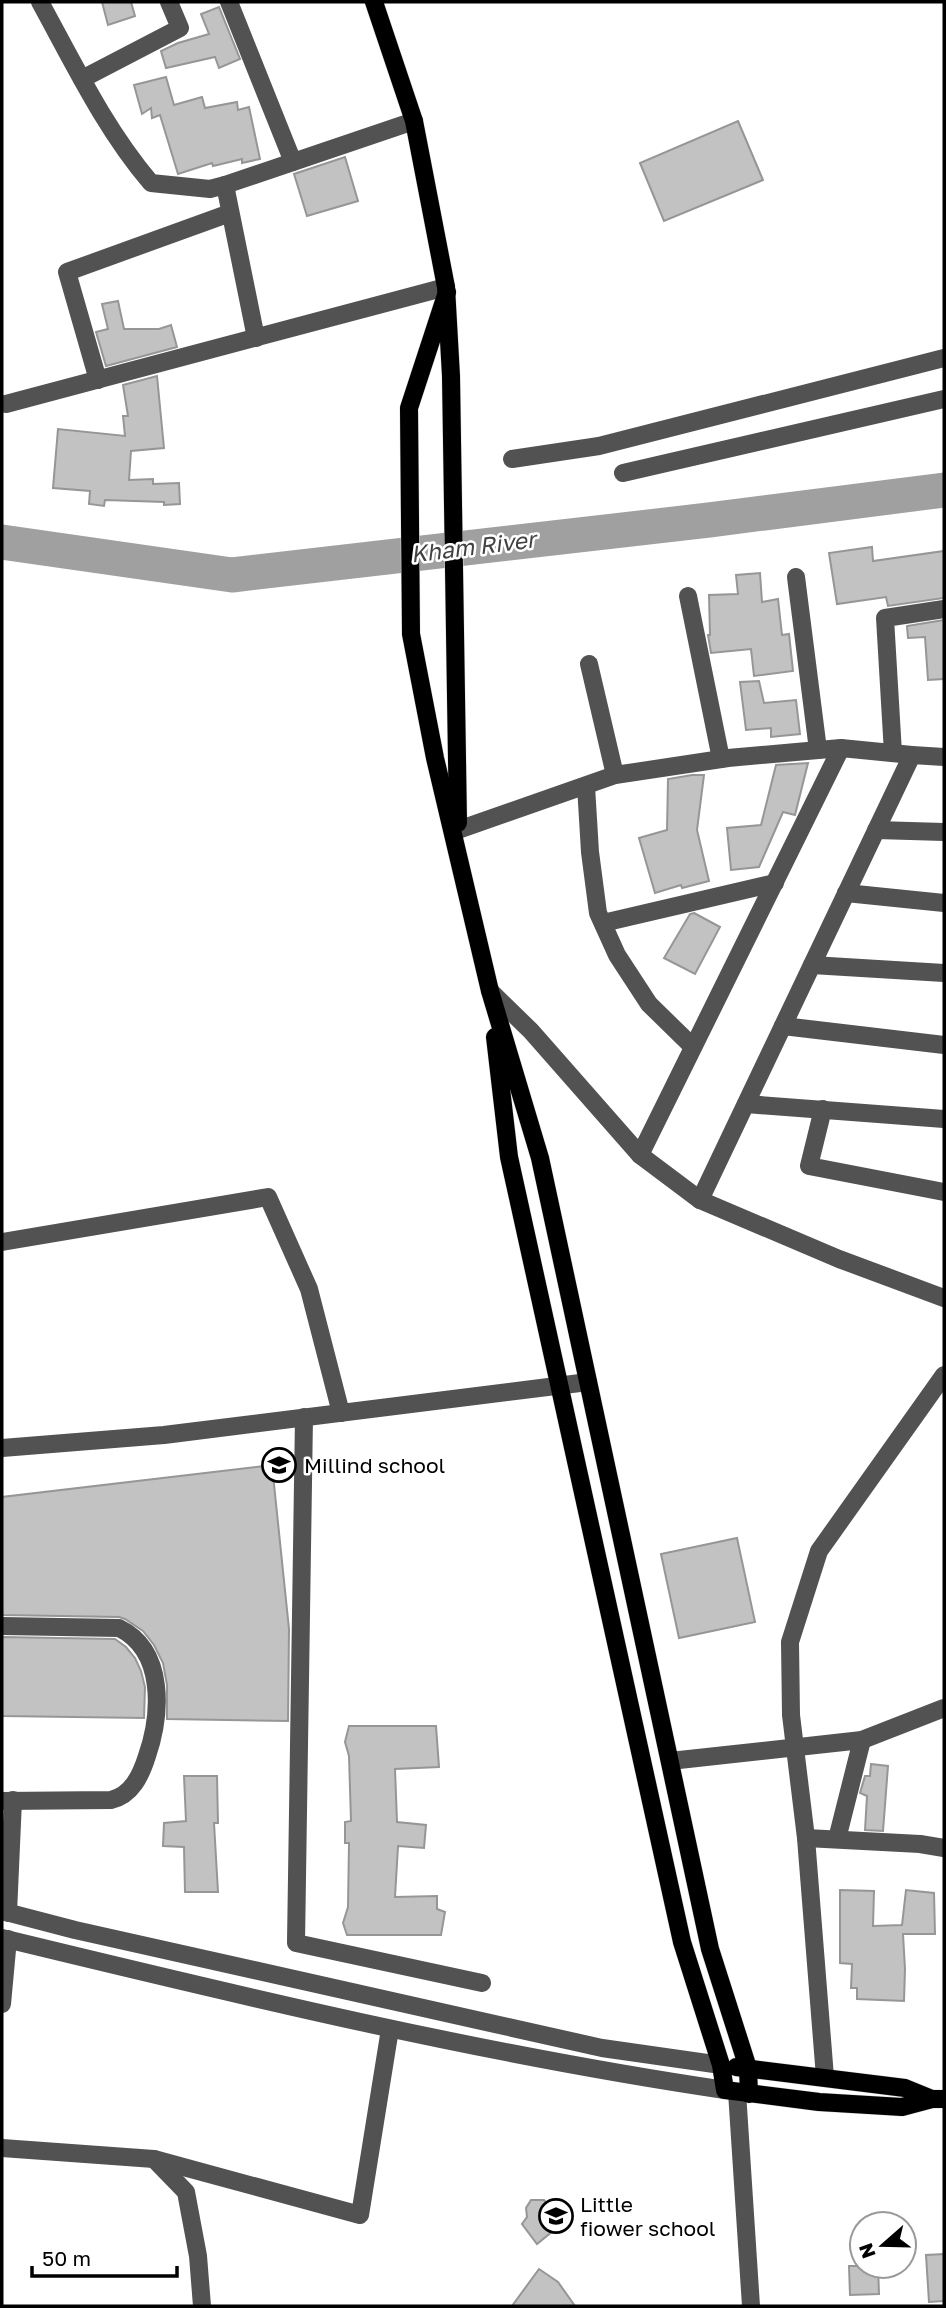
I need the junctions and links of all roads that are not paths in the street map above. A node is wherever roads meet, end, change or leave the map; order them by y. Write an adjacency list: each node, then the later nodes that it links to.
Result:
1 (40, 2): 5 (street)
2 (169, 2): 5 (street)
3 (229, 2): 7 (street)
4 (374, 2): 6 (main road)
5 (82, 79): 8 (street)
6 (414, 121): 7 (street); 10 (main road)
7 (293, 162): 8 (street)
8 (225, 186): 9 (street)
9 (230, 213): 11 (street); 13 (street)
10 (446, 289): 11 (street); 30 (main road); 33 (main road)
11 (256, 338): 13 (street)
12 (944, 358): 16 (street)
13 (98, 380): 15 (street)
14 (944, 399): 17 (street)
15 (6, 404)
16 (512, 459)
17 (623, 473)
18 (796, 577): 23 (street)
19 (688, 596): 27 (street)
20 (944, 609): 24 (street)
21 (589, 664): 28 (street)
22 (841, 748): 23 (street); 24 (street); 34 (street)
23 (818, 750): 27 (street)
24 (892, 753): 25 (street)
25 (912, 755): 26 (street); 31 (street)
26 (944, 757)
27 (721, 759): 28 (street)
28 (615, 775): 29 (street)
29 (586, 786): 30 (street); 37 (street)
30 (458, 830): 33 (main road)
31 (876, 830): 32 (street); 35 (street)
32 (944, 832)
33 (460, 862): 40 (main road)
34 (775, 883): 37 (street); 43 (street)
35 (846, 893): 36 (street); 38 (street)
36 (944, 903)
37 (603, 923): 43 (street)
38 (812, 965): 39 (street); 41 (street)
39 (944, 973)
40 (490, 991): 47 (street); 53 (main road); 54 (main road)
41 (783, 1026): 42 (street); 44 (street)
42 (944, 1045)
43 (693, 1047): 47 (street)
44 (746, 1104): 45 (street); 49 (street)
45 (823, 1109): 46 (street); 48 (street)
46 (944, 1119)
47 (640, 1154): 49 (street)
48 (944, 1192)
49 (700, 1200): 51 (street)
50 (2, 1242): 55 (street)
51 (944, 1298)
52 (944, 1375): 61 (street)
53 (587, 1382): 54 (street); 62 (main road)
54 (559, 1385): 55 (street); 72 (main road)
55 (341, 1413): 56 (street)
56 (304, 1417): 57 (street); 69 (street)
57 (2, 1448)
58 (2, 1626): 63 (street)
59 (944, 1708): 60 (street)
60 (862, 1740): 61 (street); 65 (street)
61 (795, 1746): 62 (street); 64 (street)
62 (670, 1761): 73 (main road)
63 (7, 1800): 67 (street)
64 (806, 1838): 65 (street); 74 (street)
65 (838, 1839): 66 (street)
66 (944, 1848)
67 (5, 1912): 72 (street)
68 (5, 1939): 70 (street); 71 (street)
69 (482, 1983)
70 (2, 2004)
71 (390, 2029): 75 (street); 78 (street)
72 (721, 2065): 73 (main road); 75 (main road)
73 (748, 2068): 74 (main road); 75 (main road)
74 (825, 2077): 76 (main road)
75 (737, 2092): 76 (main road); 80 (street)
76 (938, 2099)
77 (2, 2148): 78 (street)
78 (154, 2159): 79 (street)
79 (202, 2306)
80 (751, 2306)

